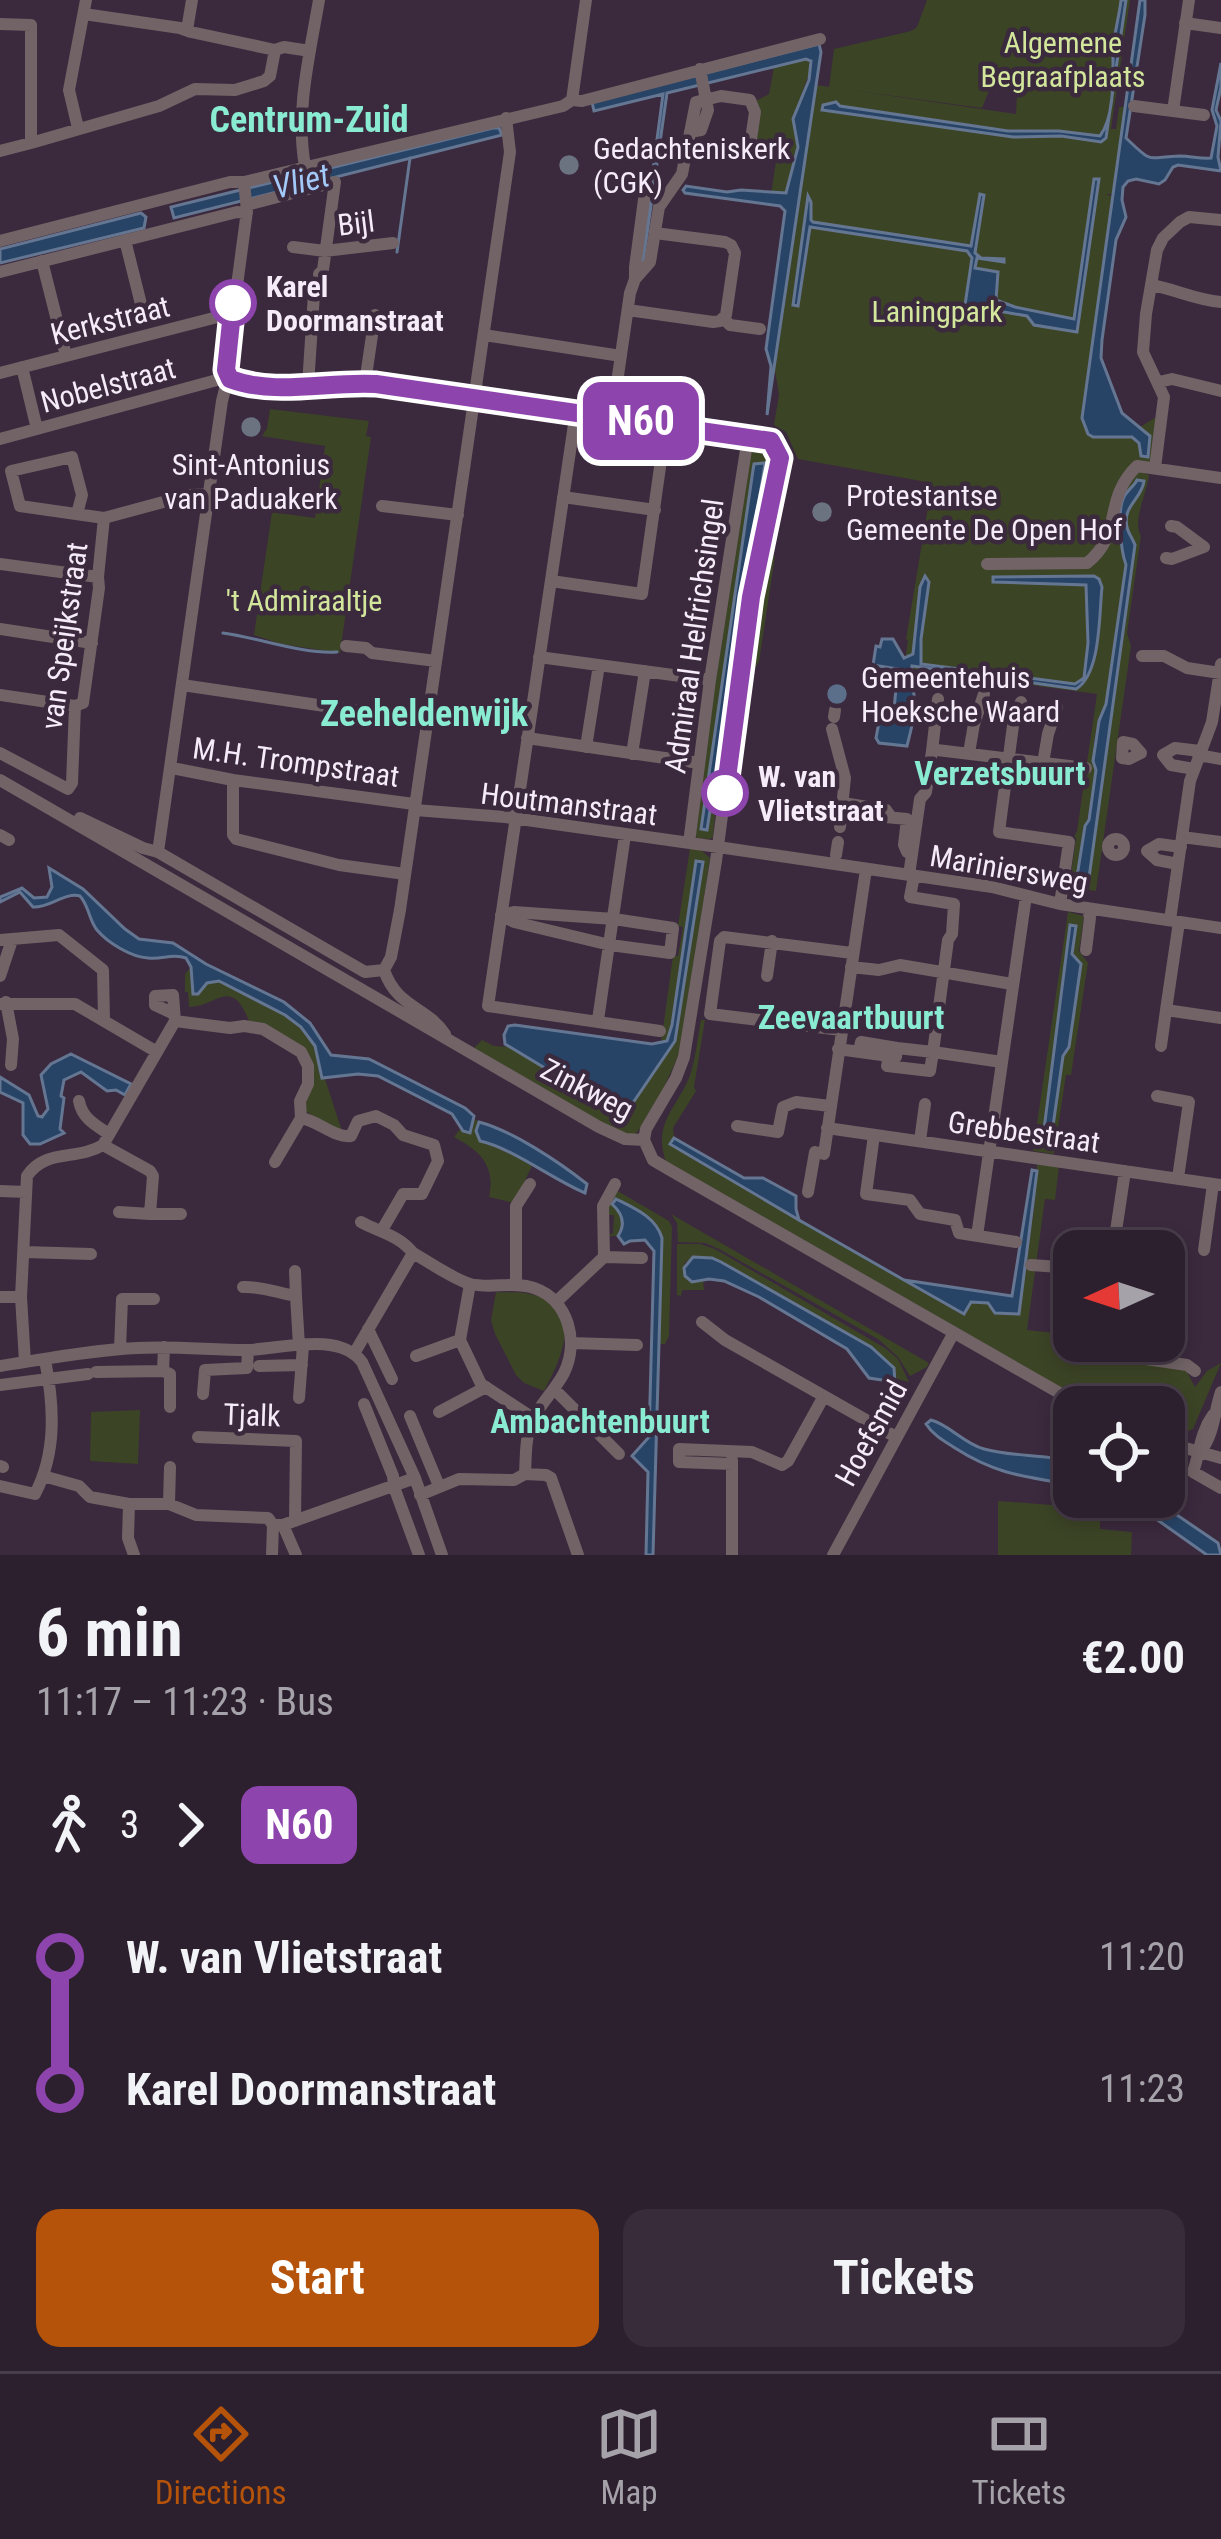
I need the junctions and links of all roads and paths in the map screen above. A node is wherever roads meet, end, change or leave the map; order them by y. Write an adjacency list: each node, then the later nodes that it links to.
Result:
1 (192, 0): 9 (street)
2 (319, 0): 12 (street)
3 (586, 0): 14 (street)
4 (1189, 0): 6 (street)
5 (85, 7): 9 (street); 19 (street)
6 (1185, 23): 8 (street); 16 (street)
7 (0, 24): 20 (street)
8 (1221, 28)
9 (187, 31): 11 (street)
10 (820, 39): 13 (street)
11 (275, 50): 12 (street); 19 (street)
12 (310, 51): 23 (street)
13 (703, 81): 14 (street); 22 (street); 29 (street)
14 (572, 100): 18 (street)
15 (1134, 106): 16 (street)
16 (1173, 111): 17 (street)
17 (1204, 116)
18 (506, 118): 23 (street); 46 (street)
19 (78, 128): 20 (street)
20 (31, 143): 21 (street)
21 (0, 152)
22 (772, 152)
23 (305, 166): 25 (street)
24 (647, 177): 37 (street)
25 (245, 198): 26 (street); 28 (street); 34 (street, Bijl); 41 (street)
26 (148, 204): 28 (street); 31 (street)
27 (1221, 220): 38 (street)
28 (155, 232): 30 (street)
29 (655, 232): 37 (street); 44 (street)
30 (125, 240): 35 (street); 43 (street)
31 (0, 242)
32 (393, 243): 34 (street, Bijl)
33 (293, 247): 34 (street)
34 (325, 251): 54 (street, Bijl)
35 (42, 261): 36 (street); 47 (street)
36 (0, 272)
37 (635, 279): 40 (street)
38 (1151, 285): 39 (street); 52 (street)
39 (1221, 302)
40 (628, 310): 44 (street); 48 (street)
41 (232, 313): 47 (street, Kerkstraat); 51 (street)
42 (375, 315): 53 (street)
43 (144, 316)
44 (724, 319): 45 (street)
45 (760, 328)
46 (484, 335): 48 (street); 56 (street)
47 (66, 356): 49 (street, Kerkstraat)
48 (621, 356): 58 (street)
49 (22, 367): 50 (street, Kerkstraat); 60 (street)
50 (0, 373)
51 (228, 377): 54 (street); 60 (street, Nobelstraat); 65 (street)
52 (1159, 382): 55 (street); 63 (street)
53 (365, 383): 54 (street); 56 (street)
54 (308, 385)
55 (1221, 392)
56 (475, 398): 57 (street); 70 (street)
57 (576, 411): 58 (street); 66 (street)
58 (612, 417): 59 (street)
59 (666, 425): 61 (street); 68 (street)
60 (37, 429): 62 (street, Nobelstraat)
61 (748, 437): 89 (street, Admiraal Helfrichsingel); 122 (street)
62 (0, 439)
63 (1155, 468): 64 (street); 77 (street)
64 (1221, 478)
65 (209, 494): 71 (street, van Speijkstraat); 90 (street)
66 (563, 496): 68 (street); 79 (street)
67 (382, 506): 70 (street)
68 (655, 511): 79 (street)
69 (77, 514): 69 (street); 71 (street)
70 (458, 515): 85 (street)
71 (104, 518): 78 (street, van Speijkstraat)
72 (1172, 526): 73 (street)
73 (1204, 547): 74 (street); 75 (street)
74 (1221, 550)
75 (1166, 558)
76 (0, 564): 78 (street)
77 (987, 564)
78 (98, 577): 81 (street, van Speijkstraat)
79 (550, 581): 84 (street)
80 (0, 629): 81 (street)
81 (92, 643): 95 (street, van Speijkstraat)
82 (346, 646): 85 (street)
83 (1142, 656): 87 (street)
84 (539, 657): 86 (street); 99 (street)
85 (436, 661): 98 (street)
86 (598, 665): 88 (street); 100 (street)
87 (1221, 669): 107 (street)
88 (645, 671): 89 (street); 105 (street)
89 (710, 680): 109 (street, Admiraal Helfrichsingel)
90 (182, 685): 98 (street); 111 (street)
91 (984, 694): 103 (street)
92 (0, 695): 95 (street)
93 (938, 699): 101 (street)
94 (1021, 702): 106 (street)
95 (75, 706): 102 (street, van Speijkstraat)
96 (1057, 706): 110 (street)
97 (834, 719): 126 (street)
98 (427, 721): 115 (street)
99 (527, 738): 100 (street); 117 (street)
100 (586, 747): 105 (street)
101 (932, 751): 103 (street); 130 (street)
102 (0, 753)
103 (970, 753): 106 (street)
104 (1141, 753): 107 (street)
105 (632, 754): 109 (street)
106 (1008, 758): 110 (street); 132 (street)
107 (1197, 759): 108 (street); 119 (street)
108 (1221, 759)
109 (699, 763): 121 (street, Admiraal Helfrichsingel)
110 (1043, 763): 112 (street)
111 (172, 768): 114 (street, M.H. Trompstraat); 125 (street)
112 (1086, 768)
113 (0, 780): 116 (street, Zinkweg)
114 (232, 780): 115 (street, M.H. Trompstraat); 129 (street)
115 (414, 807): 117 (street, Houtmanstraat); 129 (street)
116 (62, 815): 125 (street, Zinkweg); 155 (street, Zinkweg)
117 (515, 819): 118 (street, Houtmanstraat); 134 (street)
118 (626, 835): 121 (street, Houtmanstraat); 135 (street)
119 (1182, 842): 120 (street); 124 (street); 127 (street)
120 (1221, 842)
121 (689, 843): 122 (street, Houtmanstraat)
122 (718, 847): 128 (street, Mariniersweg); 172 (street)
123 (1125, 848): 124 (street)
124 (1147, 851): 127 (street)
125 (158, 852): 143 (street, Zinkweg)
126 (907, 852)
127 (1178, 863): 136 (street)
128 (866, 869): 130 (street, Mariniersweg); 142 (street)
129 (405, 874): 143 (street)
130 (912, 876): 131 (street, Mariniersweg); 144 (street)
131 (1026, 896): 132 (street, Mariniersweg); 147 (street)
132 (1060, 904): 133 (street, Mariniersweg)
133 (1088, 908): 136 (street, Mariniersweg); 141 (street)
134 (501, 915): 135 (street); 140 (street); 152 (street)
135 (614, 919): 140 (street); 140 (street)
136 (1174, 921): 137 (street, Mariniersweg); 149 (street)
137 (1221, 928)
138 (6, 940): 145 (street); 151 (street)
139 (772, 941): 142 (street); 146 (street); 153 (street)
140 (610, 945): 152 (street)
141 (1086, 950)
142 (851, 960): 144 (street); 153 (street)
143 (384, 970): 155 (street)
144 (944, 973): 147 (street); 160 (street)
145 (0, 976)
146 (767, 976)
147 (1012, 984): 161 (street)
148 (3, 1003): 151 (street); 162 (street)
149 (1166, 1010): 150 (street); 156 (street)
150 (1221, 1018)
151 (104, 1020): 158 (street)
152 (598, 1020): 154 (street)
153 (841, 1030): 157 (street)
154 (660, 1031)
155 (449, 1040): 172 (street, Zinkweg)
156 (1161, 1046)
157 (838, 1049): 159 (street); 166 (street)
158 (157, 1052): 167 (street); 171 (street)
159 (893, 1052): 160 (street); 160 (street)
160 (933, 1052): 161 (street)
161 (1002, 1062): 174 (street)
162 (11, 1065)
163 (1157, 1096): 177 (street)
164 (79, 1101): 171 (street)
165 (925, 1104): 173 (street)
166 (830, 1106): 168 (street); 169 (street)
167 (301, 1118): 175 (street); 188 (street)
168 (737, 1126)
169 (827, 1128): 170 (street, Grebbestraat); 183 (street)
170 (874, 1136): 173 (street, Grebbestraat); 190 (street)
171 (106, 1139): 182 (street); 185 (street)
172 (644, 1140): 211 (street, Zinkweg)
173 (920, 1141): 174 (street, Grebbestraat)
174 (989, 1151): 176 (street, Grebbestraat); 190 (street)
175 (275, 1162)
176 (1125, 1171): 177 (street, Grebbestraat); 189 (street)
177 (1178, 1178): 180 (street, Grebbestraat)
178 (530, 1184): 202 (street)
179 (615, 1184): 196 (street)
180 (1217, 1185): 192 (street, Grebbestraat)
181 (0, 1192): 182 (street)
182 (26, 1192): 193 (street)
183 (808, 1192)
184 (119, 1212): 185 (street)
185 (150, 1214): 186 (street)
186 (181, 1214)
187 (361, 1222): 188 (street)
188 (382, 1230): 194 (street)
189 (1116, 1230)
190 (977, 1236): 191 (street)
191 (1016, 1242)
192 (1204, 1250)
193 (24, 1252): 195 (street); 206 (street)
194 (413, 1253): 201 (street); 210 (street)
195 (92, 1254)
196 (604, 1257): 197 (street); 208 (street)
197 (642, 1258)
198 (1031, 1264): 199 (street)
199 (1053, 1266)
200 (296, 1271): 204 (street, Tjalk)
201 (470, 1284): 202 (street); 212 (street)
202 (516, 1284): 208 (street)
203 (243, 1287): 204 (street)
204 (296, 1296): 215 (street, Tjalk)
205 (0, 1297): 206 (street)
206 (22, 1297): 222 (street)
207 (154, 1299): 217 (street)
208 (556, 1302): 213 (street)
209 (702, 1322): 237 (street)
210 (368, 1328): 219 (street); 230 (street)
211 (953, 1334): 234 (street, Zinkweg); 245 (street, Hoefsmid)
212 (460, 1340): 220 (street); 232 (street)
213 (571, 1343): 214 (street); 233 (street)
214 (637, 1345)
215 (301, 1346): 218 (street); 219 (street); 224 (street, Tjalk)
216 (164, 1347): 217 (street); 218 (street); 227 (street)
217 (121, 1349): 221 (street)
218 (248, 1349): 236 (street)
219 (355, 1352): 253 (street)
220 (416, 1356)
221 (45, 1360): 222 (street); 229 (street)
222 (26, 1362): 225 (street)
223 (1166, 1362): 228 (street)
224 (302, 1365): 226 (street); 238 (street, Tjalk)
225 (0, 1366)
226 (259, 1366)
227 (163, 1371): 229 (street); 240 (street)
228 (1195, 1371)
229 (48, 1378): 231 (street); 252 (street)
230 (392, 1379)
231 (0, 1384)
232 (486, 1387): 241 (street); 243 (street)
233 (554, 1390): 243 (street); 248 (street)
234 (1053, 1390)
235 (1221, 1393): 247 (street)
236 (202, 1394)
237 (824, 1396): 245 (street); 268 (street)
238 (299, 1398)
239 (364, 1404): 256 (street)
240 (170, 1407)
241 (439, 1412)
242 (410, 1416): 255 (street)
243 (533, 1418): 251 (street)
244 (198, 1437): 261 (street, Tjalk)
245 (896, 1437): 269 (street, Hoefsmid)
246 (1185, 1448): 247 (street)
247 (1200, 1452): 249 (street); 257 (street)
248 (619, 1454)
249 (1221, 1458)
250 (170, 1467): 260 (street)
251 (525, 1474): 255 (street); 267 (street)
252 (43, 1476): 254 (street); 259 (street)
253 (415, 1478): 256 (street); 258 (street)
254 (0, 1486)
255 (439, 1486): 258 (street)
256 (394, 1487): 261 (street); 265 (street)
257 (1221, 1488)
258 (421, 1495): 266 (street)
259 (129, 1504): 260 (street); 262 (street)
260 (175, 1506): 261 (street)
261 (284, 1524): 263 (street); 264 (street)
262 (134, 1555)
263 (272, 1555)
264 (296, 1555)
265 (419, 1555)
266 (442, 1555)
267 (578, 1555)
268 (732, 1555)
269 (832, 1555)

